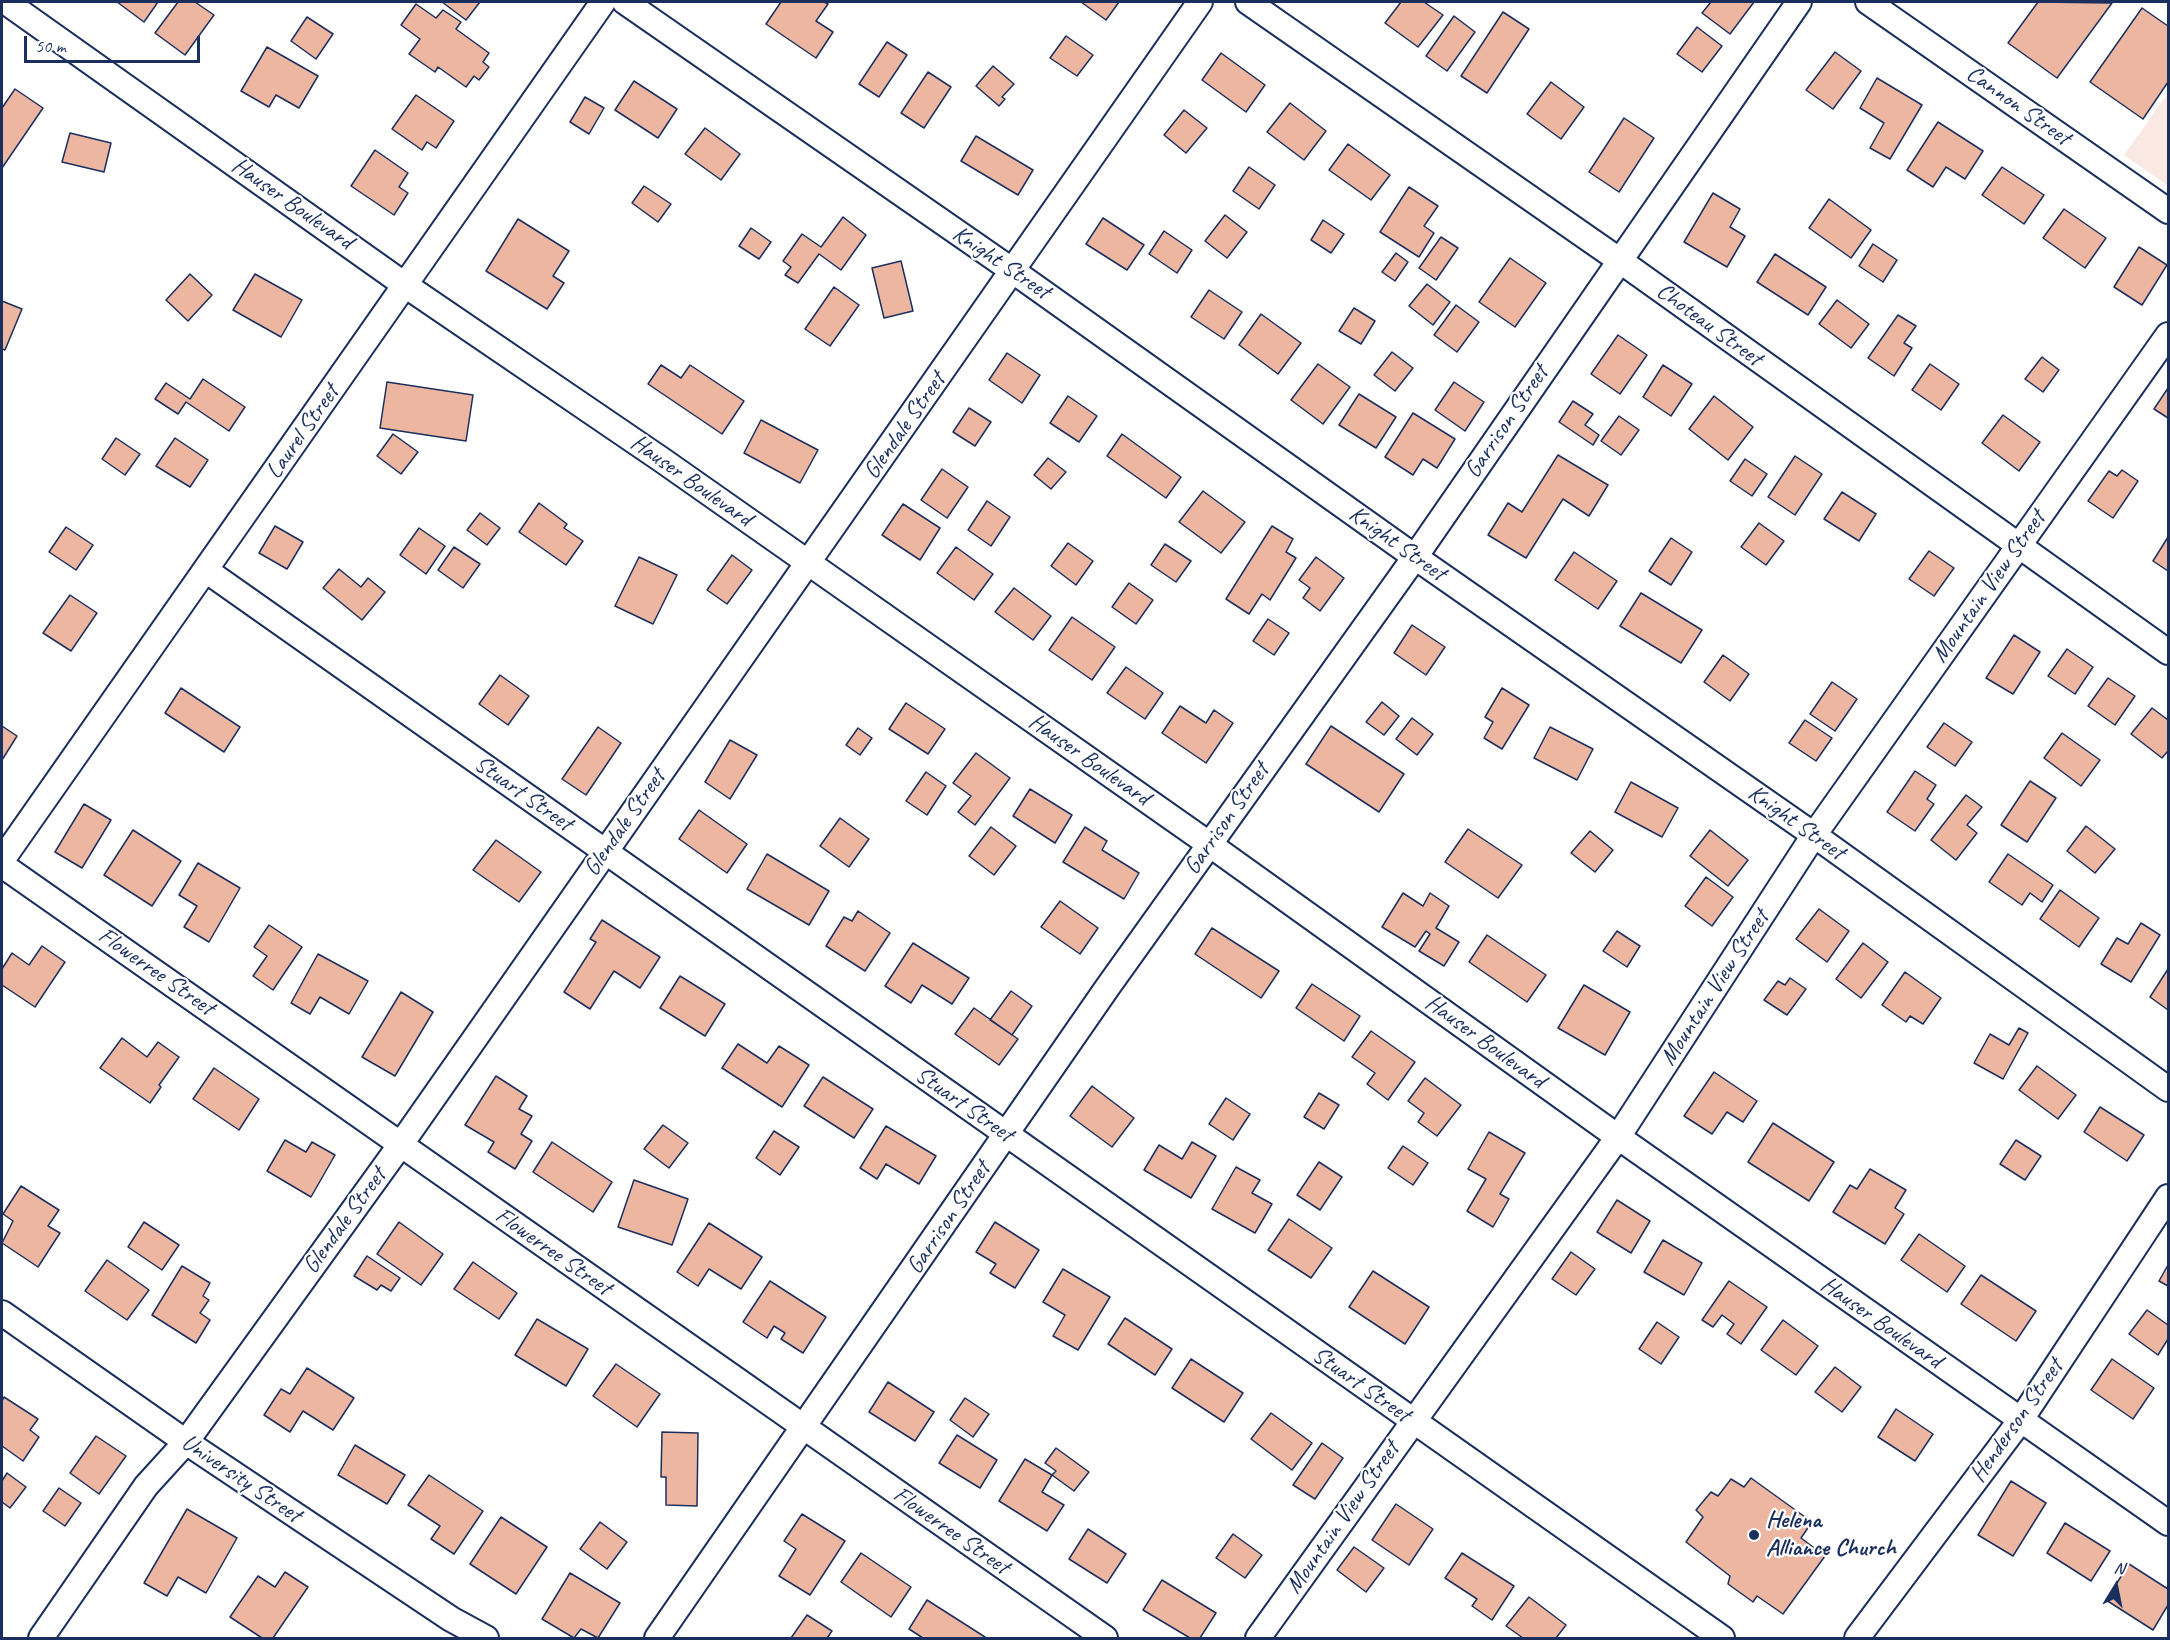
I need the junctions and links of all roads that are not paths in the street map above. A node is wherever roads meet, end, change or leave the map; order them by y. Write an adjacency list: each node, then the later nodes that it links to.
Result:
1 (603, 2): 11 (street, Laurel Street)
2 (624, 2): 10 (street, Knight Street)
3 (1200, 2): 10 (street, Glendale Street)
4 (1248, 2): 9 (street, Choteau Street)
5 (1799, 2): 9 (street, Garrison Street)
6 (1868, 2): 8 (street, Cannon Street)
7 (8, 6): 11 (street, Hauser Boulevard)
8 (2169, 211)
9 (1619, 260): 13 (street, Choteau Street); 14 (street, Garrison Street)
10 (1013, 271): 14 (street, Knight Street); 15 (street, Glendale Street)
11 (405, 285): 15 (street, Hauser Boulevard); 16 (street, Laurel Street)
12 (2169, 335): 13 (street, Mountain View Street)
13 (2018, 545): 17 (street, Choteau Street); 18 (street, Mountain View Street)
14 (1415, 556): 18 (street, Knight Street); 19 (street, Garrison Street)
15 (809, 563): 19 (street, Hauser Boulevard); 20 (street, Glendale Street)
16 (207, 571): 20 (street, Stuart Street); 21 (street, Laurel Street)
17 (2169, 652)
18 (1814, 835): 22 (street, Knight Street); 24 (street, Mountain View Street)
19 (1209, 844): 23 (street, Garrison Street); 24 (street, Hauser Boulevard)
20 (606, 852): 23 (street, Stuart Street); 25 (street, Glendale Street)
21 (2, 862): 25 (street, Flowerree Street)
22 (2169, 1089)
23 (1006, 1134): 29 (street, Stuart Street); 30 (street, Garrison Street)
24 (1618, 1137): 28 (street, Hauser Boulevard); 29 (street, Mountain View Street)
25 (401, 1144): 30 (street, Flowerree Street); 31 (street, Glendale Street)
26 (2169, 1197): 28 (street, Henderson Street)
27 (2, 1313): 31 (street, University Street)
28 (2020, 1420): 32 (street, Hauser Boulevard); 39 (street, Henderson Street)
29 (1413, 1421): 37 (street, Mountain View Street); 38 (street, Stuart Street)
30 (801, 1427): 35 (street, Garrison Street); 36 (street, Flowerree Street)
31 (186, 1442): 33 (street, Glendale Street); 34 (street, University Street)
32 (2169, 1523)
33 (41, 1638)
34 (486, 1638)
35 (657, 1638)
36 (1105, 1638)
37 (1258, 1638)
38 (1722, 1638)
39 (1857, 1638)

